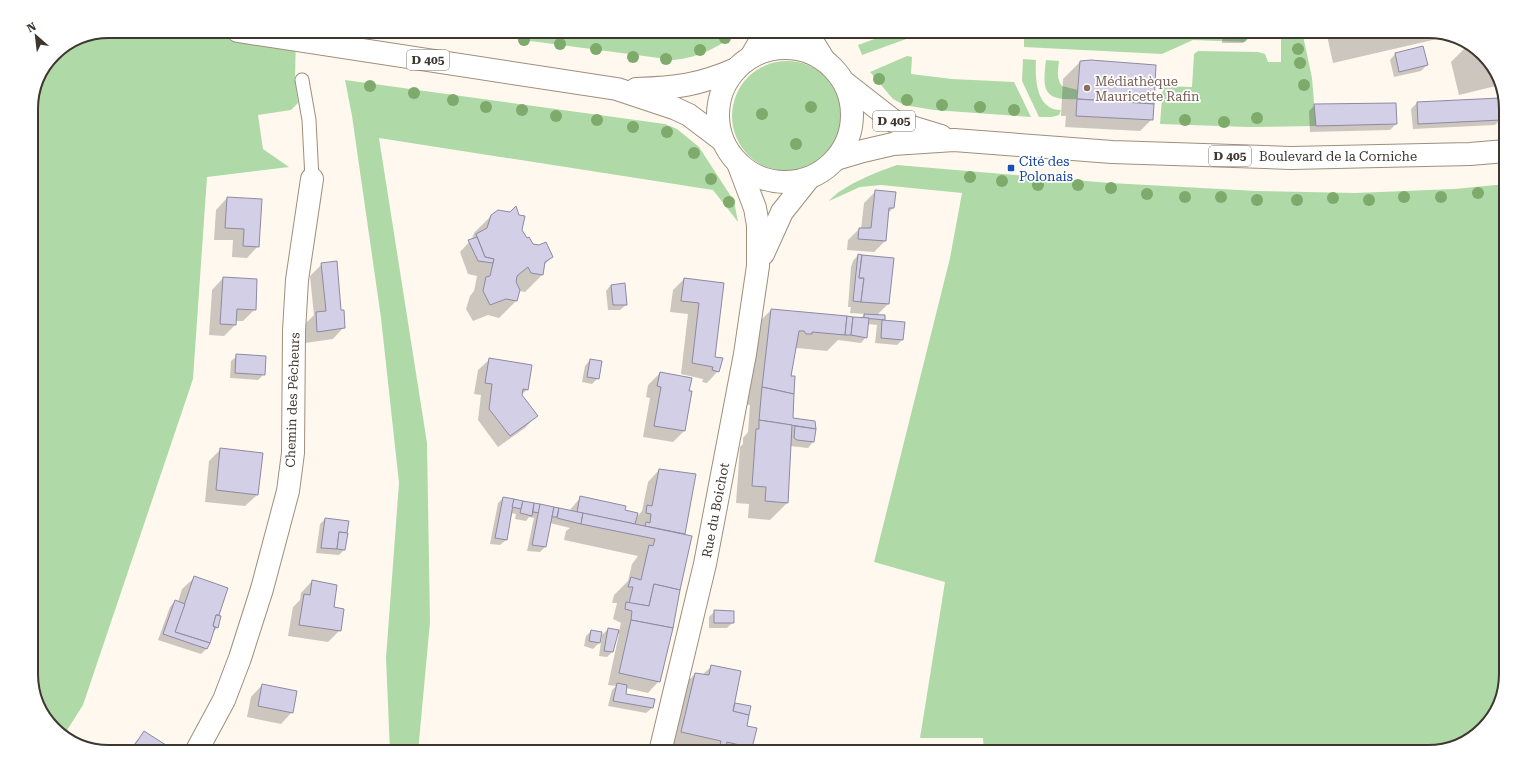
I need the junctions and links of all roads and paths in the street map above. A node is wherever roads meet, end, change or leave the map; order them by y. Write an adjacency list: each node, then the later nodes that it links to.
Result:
1 (284, 38): 8 (main road, D 405)
2 (761, 38): 5 (main road)
3 (810, 38): 4 (main road)
4 (824, 60): 5 (main road); 7 (main road)
5 (743, 63): 8 (main road, D 405); 9 (main road)
6 (302, 80): 15 (lane, Chemin des Pêcheurs)
7 (845, 83): 10 (main road, D 405); 12 (main road)
8 (617, 89): 9 (main road, D 405)
9 (722, 140): 13 (main road)
10 (954, 140): 11 (main road, Boulevard de la Corniche / D 405); 12 (main road, Boulevard de la Corniche / D 405)
11 (1499, 152)
12 (836, 159): 14 (main road)
13 (738, 163): 14 (main road); 16 (main road, Rue du Boichot)
14 (809, 178): 16 (main road, Rue du Boichot)
15 (312, 179): 17 (main road, Chemin des Pêcheurs)
16 (758, 266): 18 (main road, Rue du Boichot)
17 (200, 745)
18 (662, 745)

